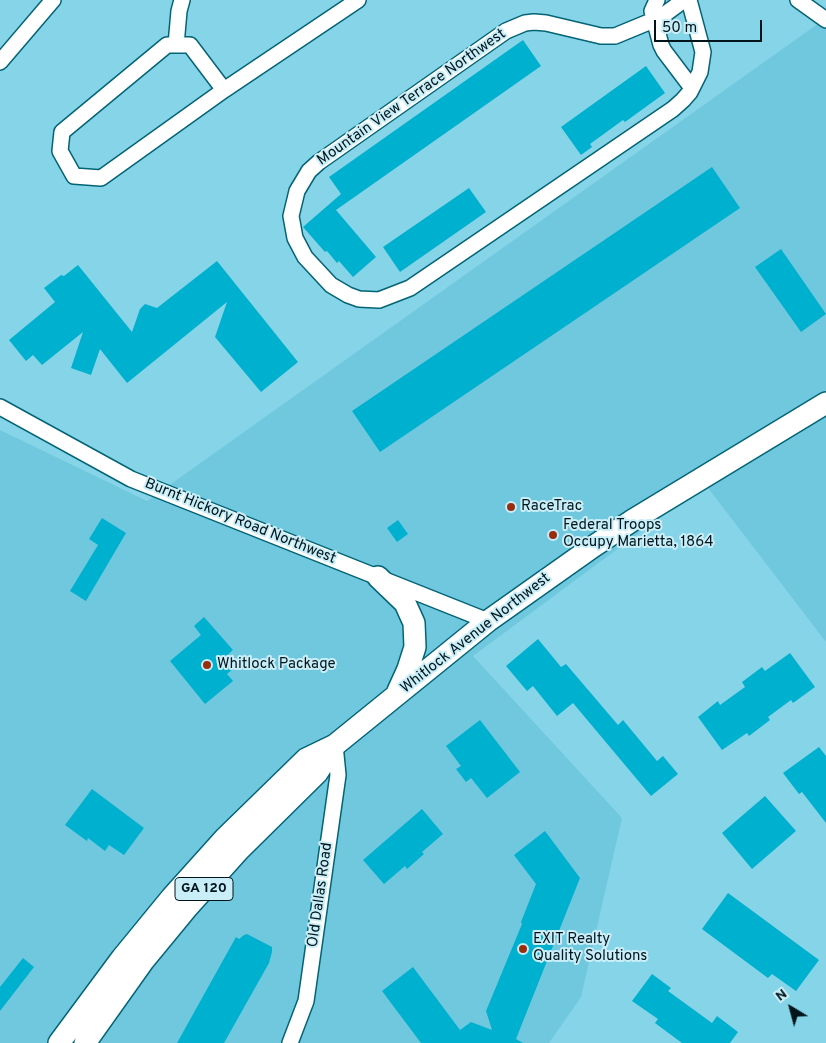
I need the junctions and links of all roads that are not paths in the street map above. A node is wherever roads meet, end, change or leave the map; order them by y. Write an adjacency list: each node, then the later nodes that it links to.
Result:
1 (53, 0): 11 (street)
2 (182, 0): 10 (street)
3 (358, 0): 13 (street)
4 (657, 0): 8 (street)
5 (684, 0): 8 (street, Mountain View Terrace Northwest)
6 (689, 0): 12 (street, Mountain View Terrace Northwest)
7 (798, 0): 9 (street)
8 (654, 20): 12 (street); 12 (street, Mountain View Terrace Northwest)
9 (826, 20)
10 (176, 45): 13 (street); 13 (street)
11 (0, 62)
12 (692, 88)
13 (224, 90)
14 (826, 403): 17 (highway, Whitlock Avenue Northwest / GA 120)
15 (0, 407): 16 (street, Burnt Hickory Road Northwest)
16 (378, 577): 17 (street, Burnt Hickory Road Northwest); 18 (highway)
17 (488, 621): 18 (highway, Whitlock Avenue Northwest / GA 120)
18 (396, 695): 19 (highway, Whitlock Avenue Northwest / GA 120)
19 (335, 745): 20 (highway, Whitlock Avenue Northwest / GA 120); 21 (highway, Whitlock Avenue Northwest / GA 120); 22 (street, Old Dallas Road)
20 (59, 1043)
21 (85, 1043)
22 (290, 1043)

